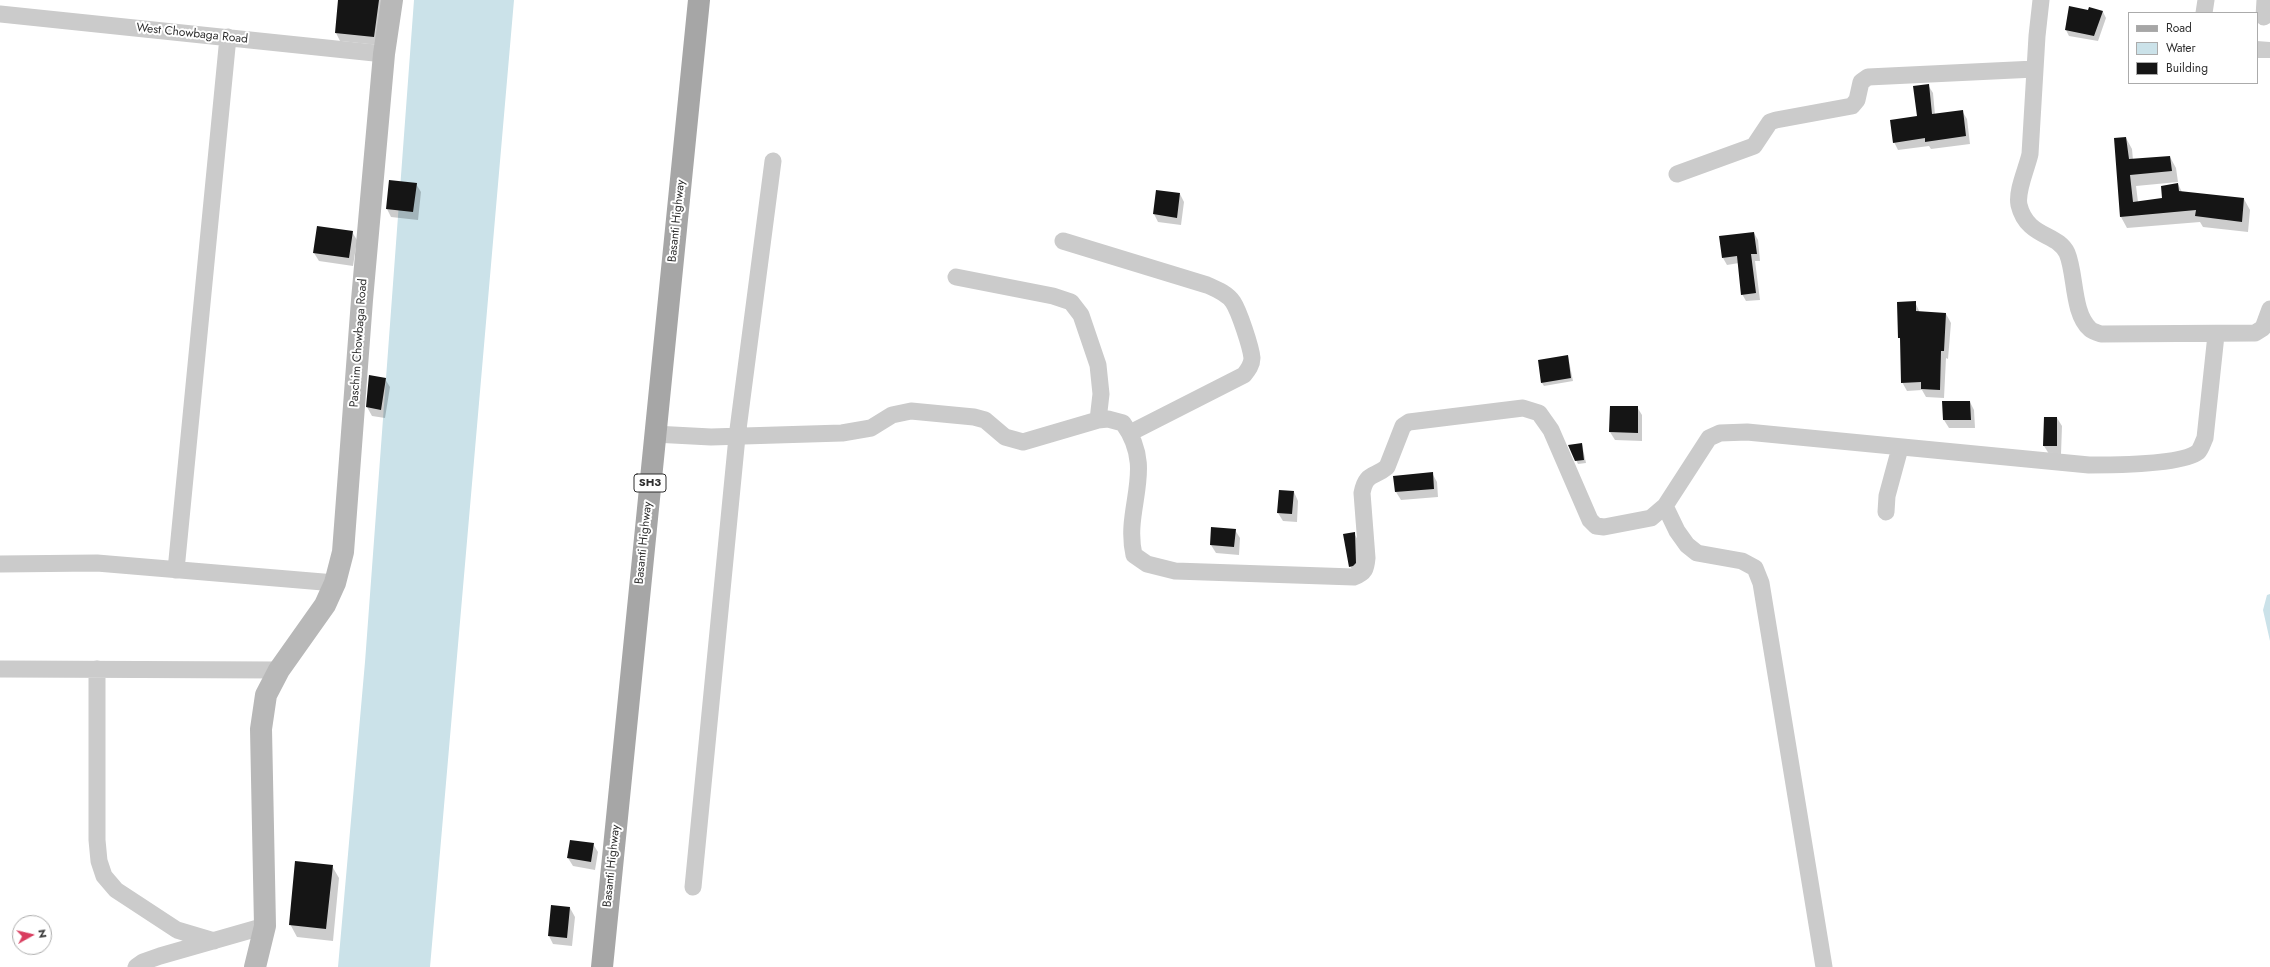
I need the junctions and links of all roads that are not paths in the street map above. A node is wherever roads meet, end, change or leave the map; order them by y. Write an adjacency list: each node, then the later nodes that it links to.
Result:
1 (392, 0): 10 (street, Paschim Chowbaga Road)
2 (700, 0): 19 (main road, Basanti Highway / SH3)
3 (2041, 0): 11 (street)
4 (2206, 0): 6 (street)
5 (2265, 0): 8 (street)
6 (2204, 12)
7 (0, 14): 9 (street, West Chowbaga Road)
8 (2264, 17)
9 (228, 38): 10 (street, West Chowbaga Road); 26 (street)
10 (384, 54): 27 (street, Paschim Chowbaga Road)
11 (2035, 69): 13 (street); 17 (street)
12 (773, 161): 20 (street)
13 (1677, 174)
14 (1063, 241): 21 (street)
15 (956, 277): 18 (street)
16 (2270, 309): 17 (street)
17 (2216, 335): 22 (street)
18 (1098, 420): 20 (street); 21 (street)
19 (654, 434): 20 (street); 36 (main road, Basanti Highway / SH3)
20 (743, 437): 31 (street)
21 (1133, 440): 23 (street)
22 (1900, 448): 23 (street); 24 (street)
23 (1665, 506): 37 (street)
24 (1886, 512)
25 (0, 564): 26 (street)
26 (176, 570): 27 (street)
27 (335, 583): 30 (street, Paschim Chowbaga Road)
28 (97, 669): 29 (street); 30 (street); 33 (street)
29 (0, 670)
30 (279, 670): 32 (street, Paschim Chowbaga Road)
31 (693, 887)
32 (265, 926): 33 (street); 35 (street, Paschim Chowbaga Road)
33 (214, 941): 34 (street)
34 (136, 967)
35 (256, 967)
36 (602, 967)
37 (1824, 967)

